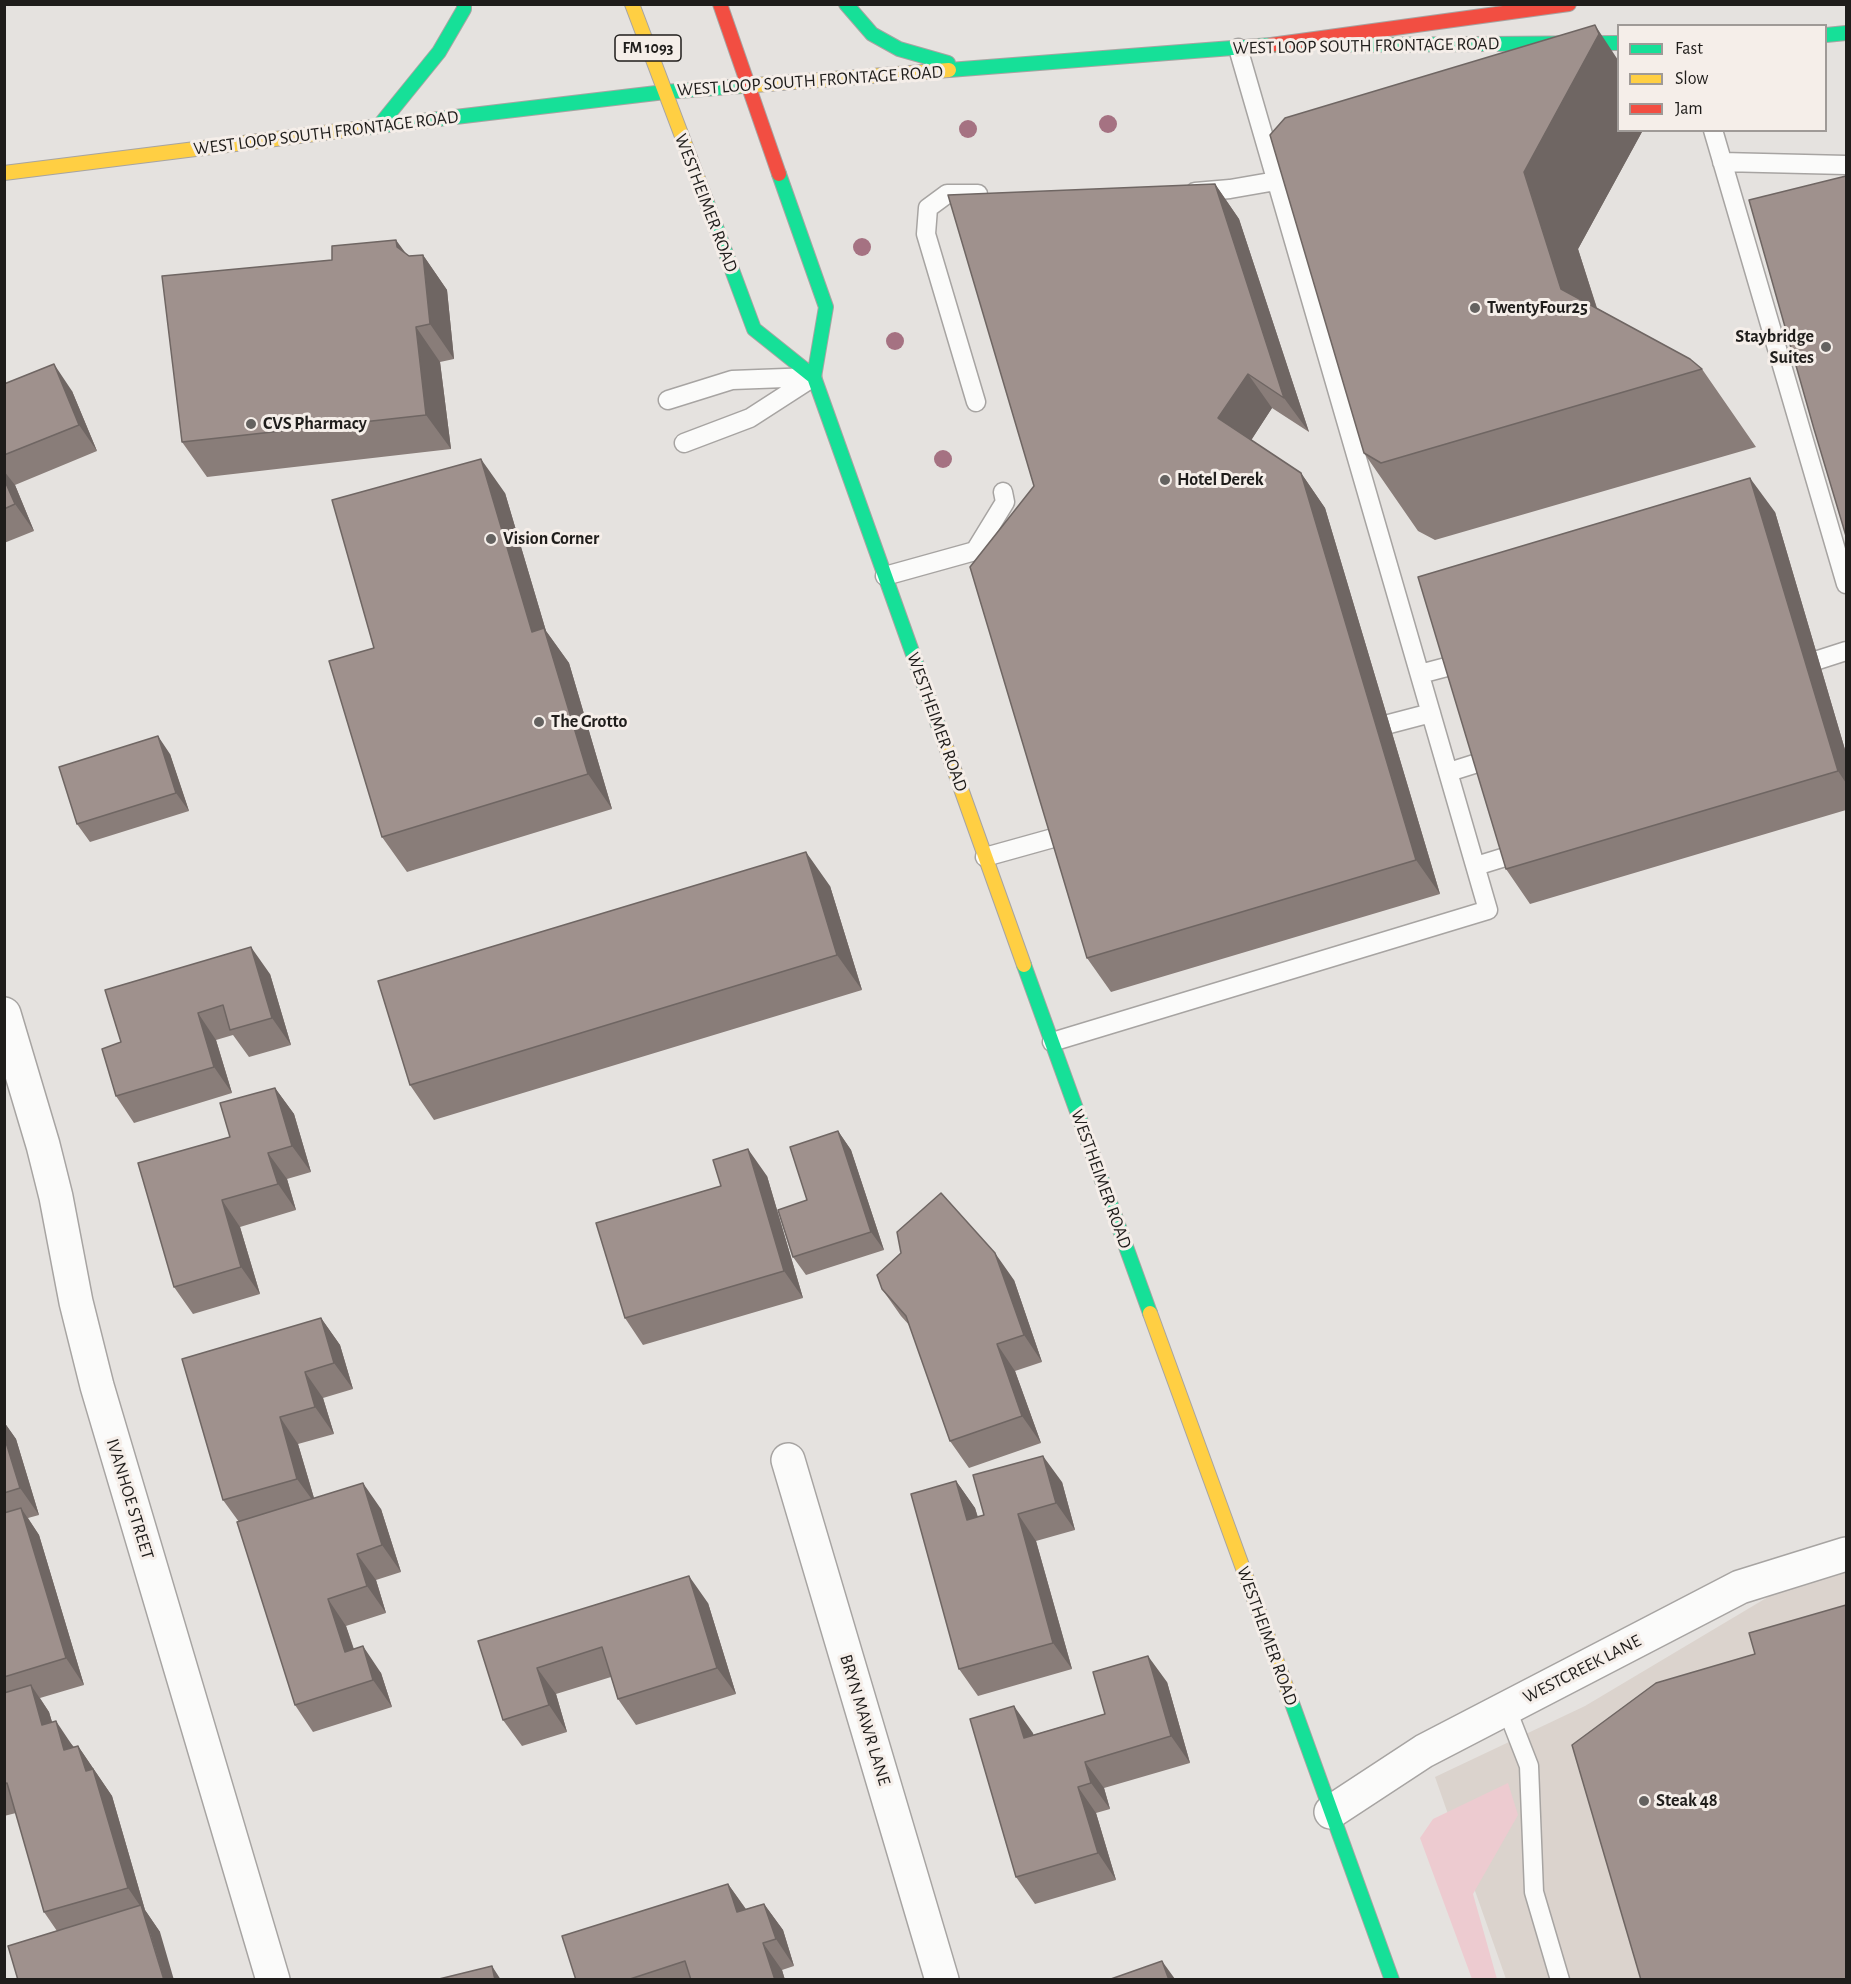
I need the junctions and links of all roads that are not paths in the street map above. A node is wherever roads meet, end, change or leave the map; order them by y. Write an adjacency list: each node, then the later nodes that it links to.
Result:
1 (464, 4): 14 (main road)
2 (632, 4): 13 (main road, WESTHEIMER ROAD / FM 1093)
3 (720, 4): 12 (main road, WESTHEIMER ROAD)
4 (846, 4): 11 (main road)
5 (1569, 4): 9 (main road)
6 (1846, 33): 7 (main road)
7 (1827, 34)
8 (1617, 43): 9 (main road, WEST LOOP SOUTH FRONTAGE ROAD)
9 (1271, 45): 10 (main road, WEST LOOP SOUTH FRONTAGE ROAD)
10 (1238, 48): 11 (main road, WEST LOOP SOUTH FRONTAGE ROAD); 19 (lane)
11 (970, 69): 12 (main road, WEST LOOP SOUTH FRONTAGE ROAD)
12 (749, 86): 13 (main road, WEST LOOP SOUTH FRONTAGE ROAD); 22 (main road, WESTHEIMER ROAD)
13 (665, 92): 14 (main road, WEST LOOP SOUTH FRONTAGE ROAD); 22 (main road, WESTHEIMER ROAD)
14 (379, 126): 18 (main road, WEST LOOP SOUTH FRONTAGE ROAD)
15 (1714, 132): 16 (lane)
16 (1722, 162): 17 (lane); 28 (lane)
17 (1846, 165)
18 (4, 173)
19 (1276, 181): 20 (lane); 32 (lane)
20 (1185, 192)
21 (993, 194): 24 (lane)
22 (814, 377): 23 (lane); 25 (lane); 27 (main road, WESTHEIMER ROAD)
23 (668, 400)
24 (976, 402)
25 (684, 443)
26 (1003, 492): 27 (lane)
27 (885, 576): 39 (main road, WESTHEIMER ROAD)
28 (1846, 584)
29 (1846, 651): 30 (lane)
30 (1818, 660)
31 (1458, 664): 32 (lane)
32 (1420, 674): 33 (lane)
33 (1431, 713): 34 (lane); 36 (lane)
34 (1389, 724)
35 (1487, 760): 36 (lane)
36 (1449, 772): 40 (lane)
37 (1064, 835): 39 (lane)
38 (1515, 854): 40 (lane)
39 (985, 857): 42 (main road, WESTHEIMER ROAD)
40 (1476, 866): 42 (lane)
41 (4, 1014): 47 (street, IVANHOE STREET)
42 (1052, 1042): 46 (main road, WESTHEIMER ROAD)
43 (788, 1460): 48 (street, BRYN MAWR LANE)
44 (1846, 1554): 45 (street, WESTCREEK LANE)
45 (1506, 1707): 46 (street, WESTCREEK LANE); 50 (lane)
46 (1331, 1812): 49 (main road, WESTHEIMER ROAD)
47 (273, 1980)
48 (942, 1980)
49 (1392, 1980)
50 (1560, 1980)

